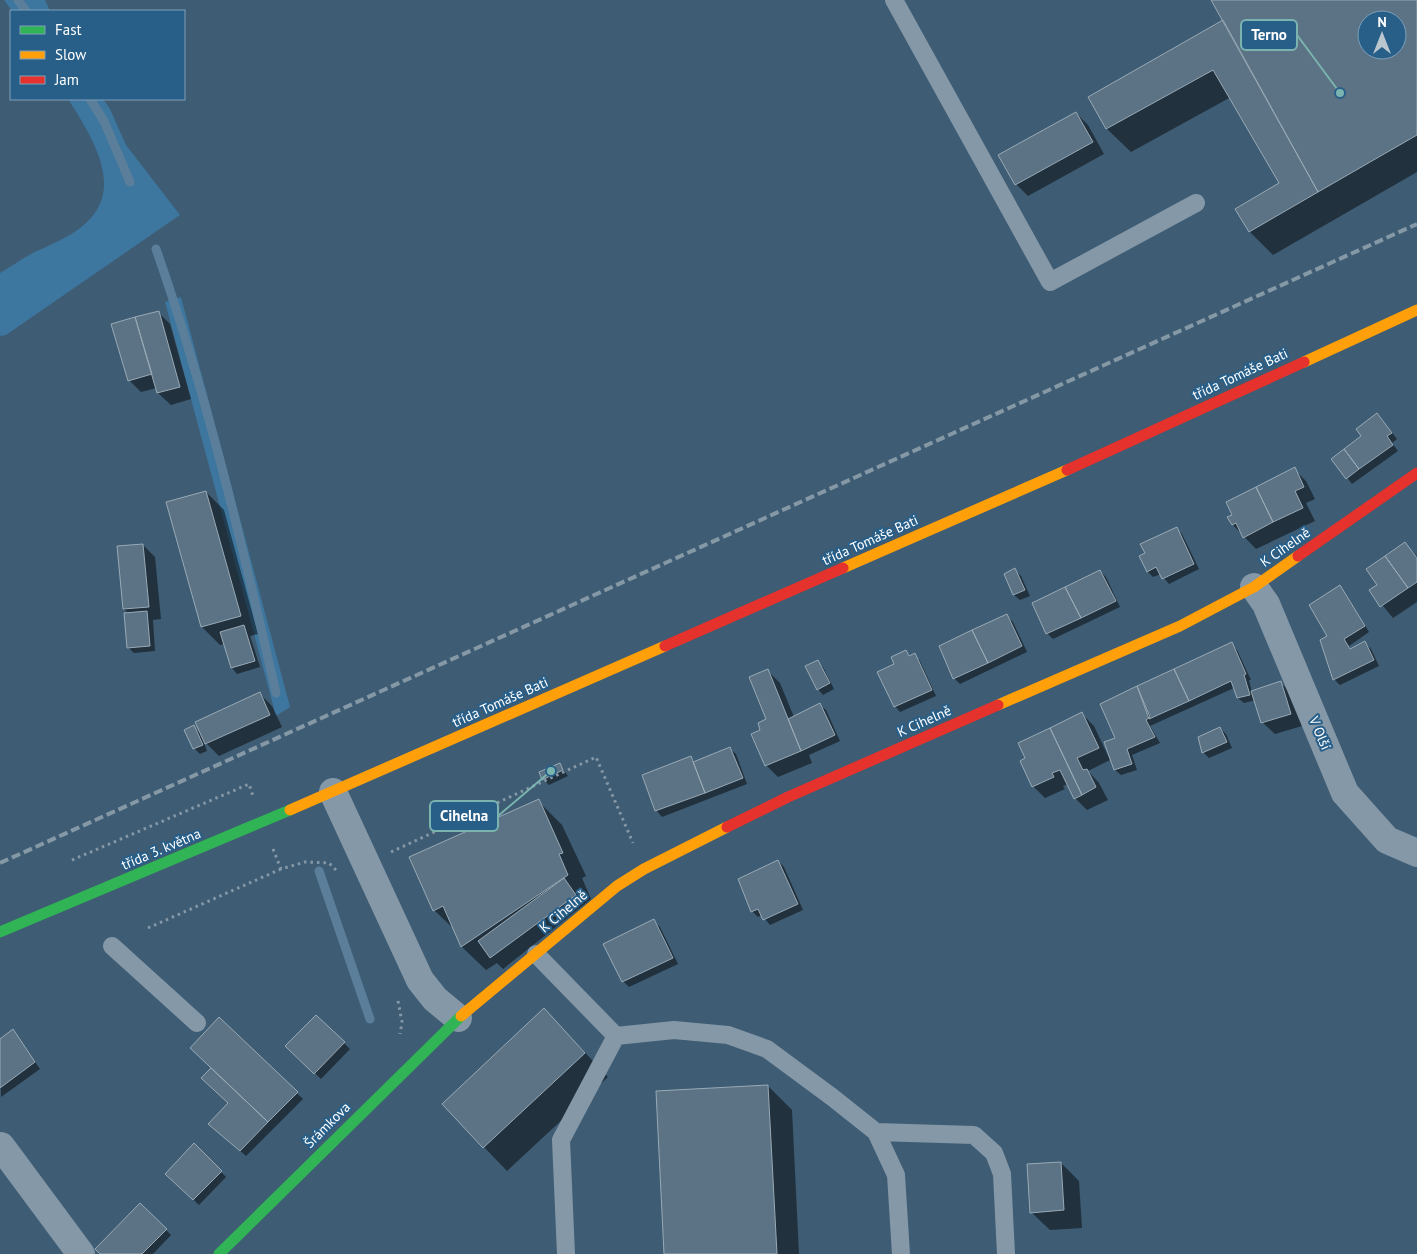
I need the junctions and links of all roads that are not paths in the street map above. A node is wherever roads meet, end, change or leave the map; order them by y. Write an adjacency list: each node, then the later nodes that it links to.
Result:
1 (894, 0): 2 (lane)
2 (1196, 203)
3 (1417, 310): 6 (main road, třída Tomáše Bati)
4 (1417, 473): 5 (main road, K Cihelně)
5 (1254, 587): 7 (street, V Olší); 10 (main road, K Cihelně)
6 (333, 792): 8 (main road, třída 3. května); 11 (street)
7 (1417, 853)
8 (0, 932)
9 (112, 946): 12 (lane)
10 (536, 954): 11 (main road, K Cihelně); 13 (lane)
11 (458, 1018): 17 (main road, Šrámkova)
12 (197, 1023)
13 (616, 1036): 14 (lane); 18 (lane)
14 (876, 1132): 19 (lane); 20 (lane)
15 (1, 1146): 16 (street)
16 (81, 1254)
17 (219, 1254)
18 (566, 1254)
19 (901, 1254)
20 (1006, 1254)

